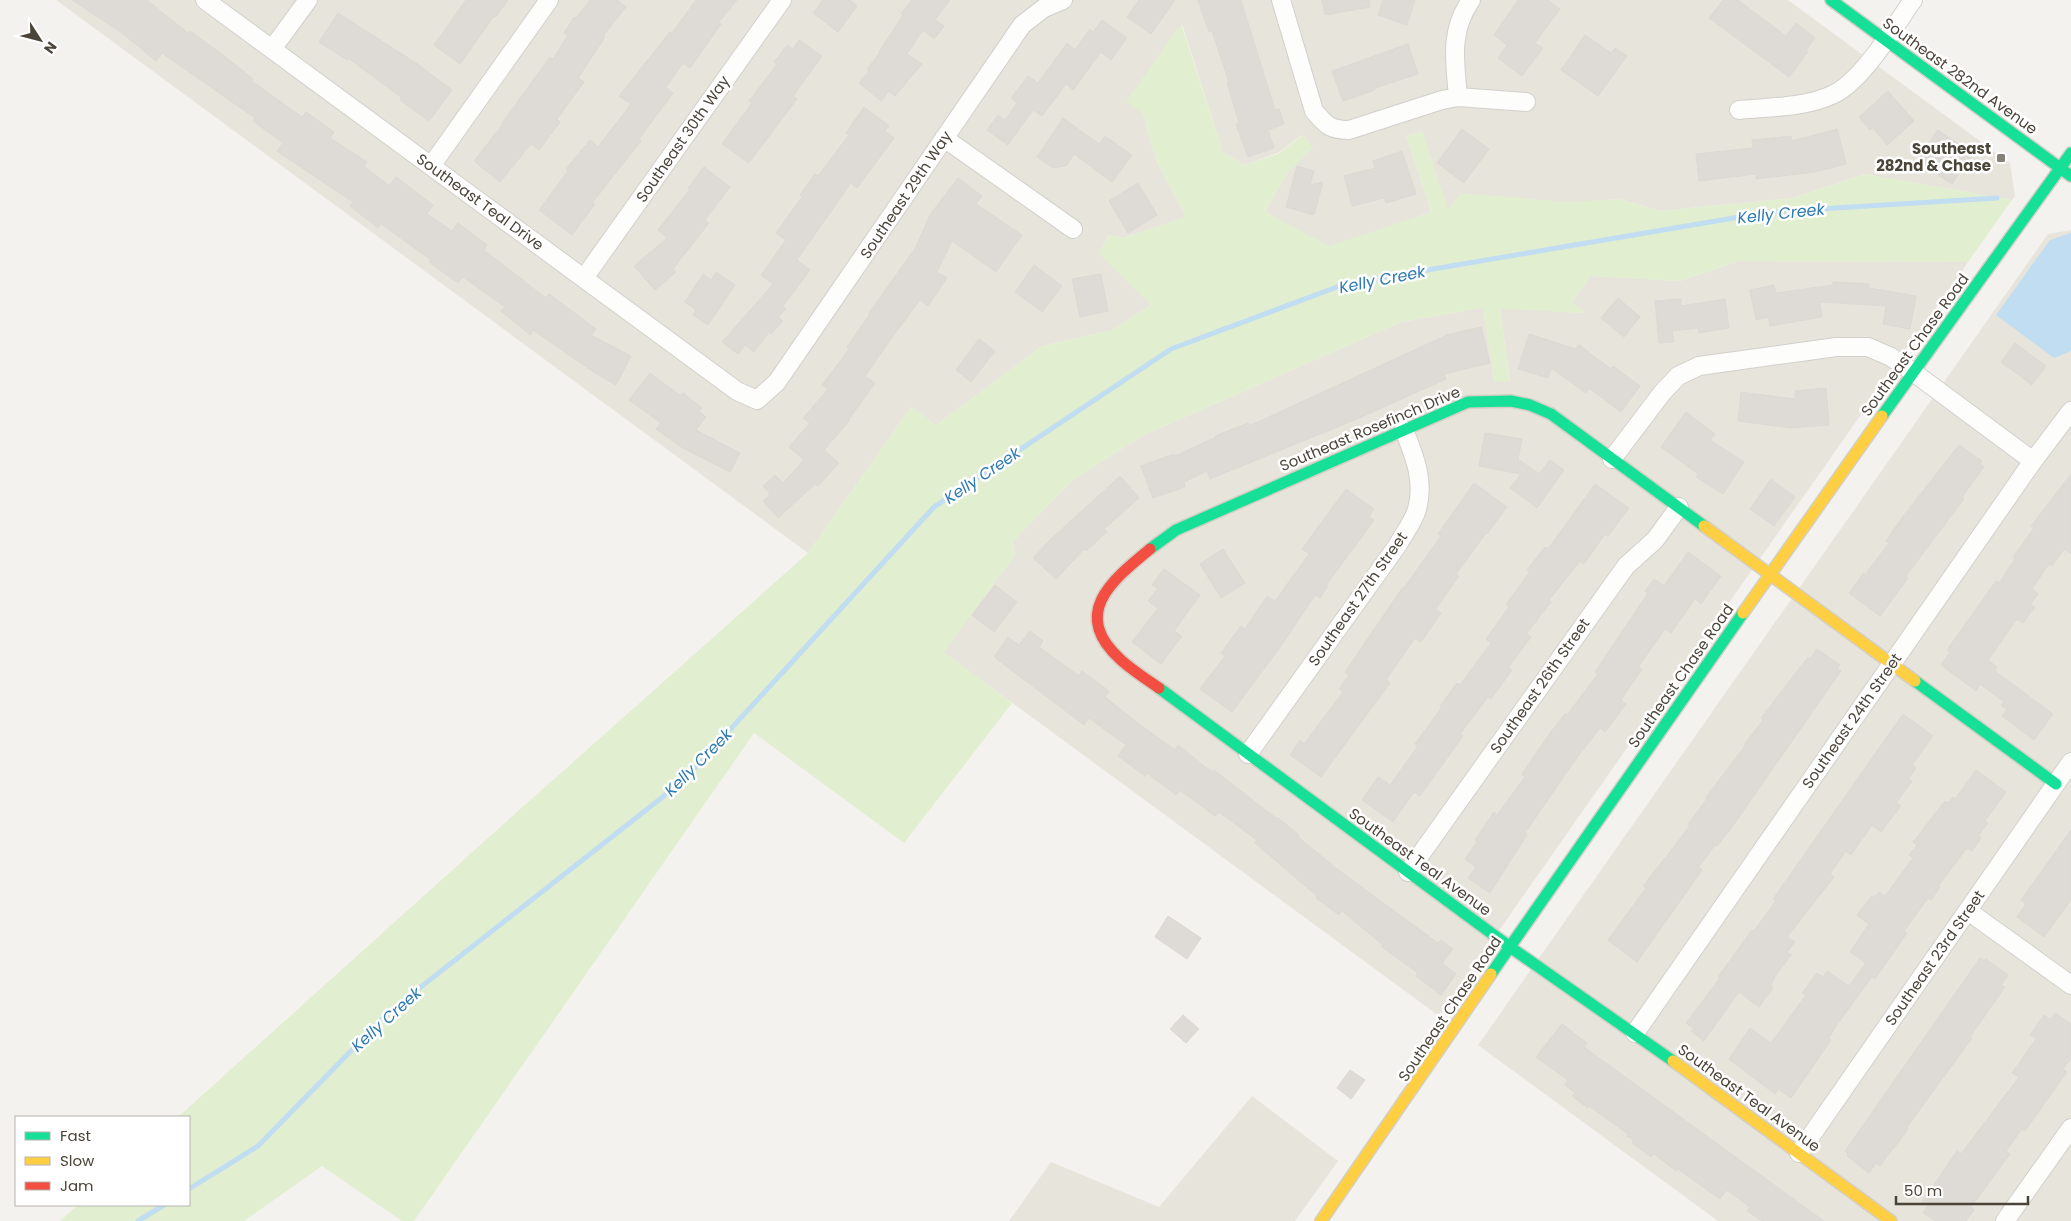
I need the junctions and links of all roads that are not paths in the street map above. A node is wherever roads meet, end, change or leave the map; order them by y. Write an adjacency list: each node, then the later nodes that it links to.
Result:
1 (205, 0): 11 (street, Southeast Teal Drive)
2 (308, 0): 11 (street)
3 (548, 0): 17 (street)
4 (782, 0): 21 (street, Southeast 30th Way)
5 (1063, 0): 15 (street, Southeast 29th Way)
6 (1281, 0): 12 (street)
7 (1471, 0): 12 (street)
8 (1831, 0): 10 (street, Southeast 282nd Avenue)
9 (1913, 0): 10 (street)
10 (1884, 40): 14 (street); 18 (street, Southeast 282nd Avenue)
11 (272, 49): 17 (street, Southeast Teal Drive)
12 (1458, 97): 13 (street)
13 (1526, 102)
14 (1739, 110)
15 (944, 138): 20 (street); 23 (street, Southeast 29th Way)
16 (2071, 153): 18 (street, Southeast Chase Road)
17 (431, 166): 21 (street, Southeast Teal Drive)
18 (2060, 168): 19 (street, Southeast 282nd Avenue); 22 (street, Southeast Chase Road)
19 (2071, 176)
20 (1073, 229)
21 (584, 278): 23 (street, Southeast Teal Drive)
22 (1913, 372): 26 (street); 27 (street); 29 (street, Southeast Chase Road)
23 (757, 400)
24 (2071, 411): 27 (street, Southeast 24th Street)
25 (1404, 430): 26 (street, Southeast Rosefinch Drive); 30 (street, Southeast Rosefinch Drive); 32 (street, Southeast 27th Street)
26 (1612, 458): 28 (street, Southeast Rosefinch Drive)
27 (2033, 461): 31 (street, Southeast 24th Street)
28 (1679, 507): 29 (street, Southeast Rosefinch Drive); 35 (street, Southeast 26th Street)
29 (1771, 574): 31 (street, Southeast Rosefinch Drive); 37 (street, Southeast Chase Road)
30 (1096, 617): 32 (street, Southeast Teal Avenue)
31 (1891, 664): 34 (street, Southeast Rosefinch Drive); 39 (street, Southeast 24th Street)
32 (1248, 754): 35 (street, Southeast Teal Avenue)
33 (2071, 762): 34 (street, Southeast 23rd Street)
34 (2056, 784): 36 (street, Southeast 23rd Street)
35 (1408, 872): 37 (street, Southeast Teal Avenue)
36 (1968, 910): 38 (street); 41 (street, Southeast 23rd Street)
37 (1510, 947): 39 (street, Southeast Teal Avenue); 42 (street, Southeast Chase Road)
38 (2071, 985)
39 (1635, 1033): 41 (street, Southeast Teal Avenue)
40 (2071, 1128): 44 (street)
41 (1799, 1153): 43 (street, Southeast Teal Avenue)
42 (1321, 1221)
43 (1891, 1221)
44 (2005, 1221)

